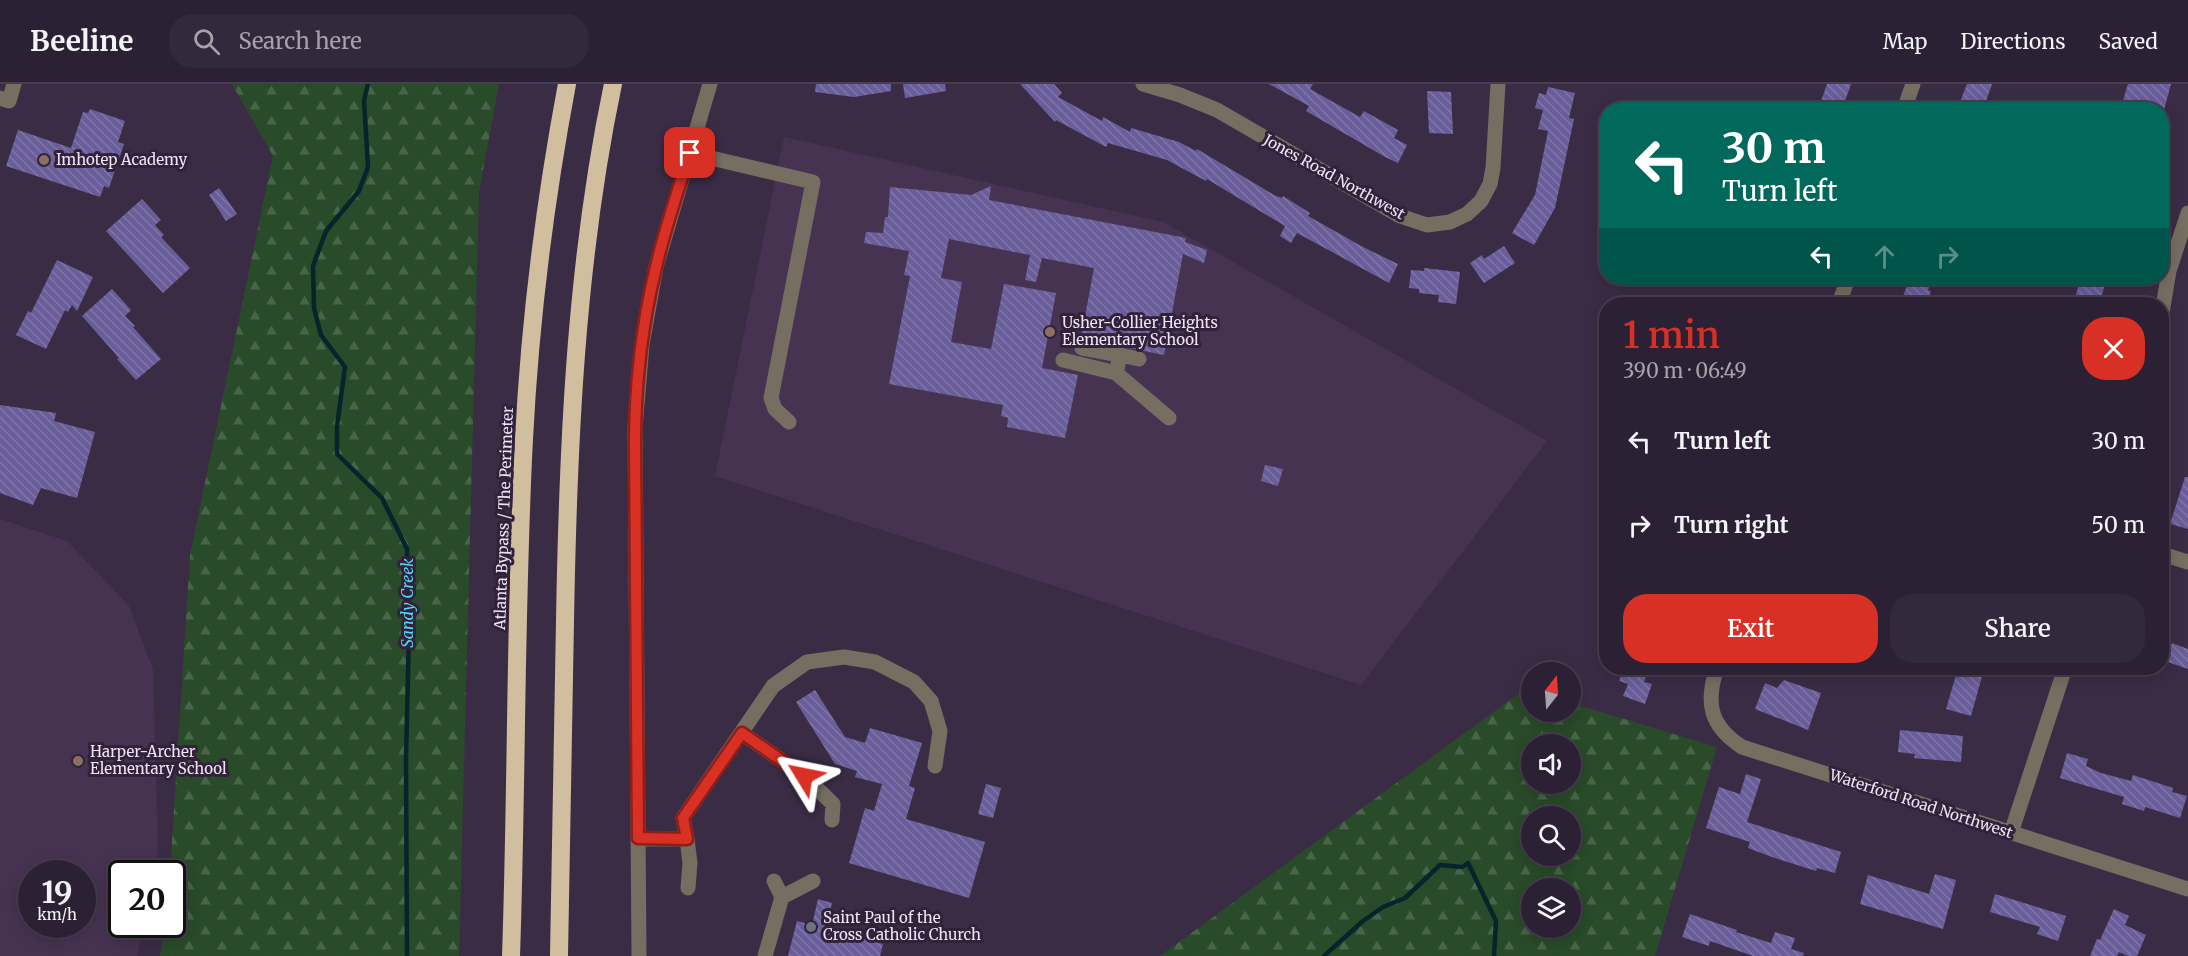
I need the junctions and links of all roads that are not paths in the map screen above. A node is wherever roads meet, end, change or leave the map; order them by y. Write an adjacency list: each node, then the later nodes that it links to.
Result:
1 (14, 84): 8 (street)
2 (567, 84): 37 (highway, Atlanta Bypass / The Perimeter)
3 (613, 84): 38 (highway)
4 (710, 84): 10 (street)
5 (1143, 84): 6 (street, Jones Road Northwest)
6 (1498, 84)
7 (1913, 84): 9 (street)
8 (0, 98)
9 (1907, 102)
10 (690, 153): 19 (street); 30 (street)
11 (2188, 213): 12 (street)
12 (2169, 271)
13 (1082, 348): 14 (street)
14 (1120, 355): 15 (street); 17 (street)
15 (1139, 359)
16 (1063, 360): 17 (street)
17 (1116, 373): 18 (street)
18 (1169, 418)
19 (789, 422)
20 (2169, 556): 21 (street)
21 (2188, 562)
22 (1715, 675): 29 (street, Waterford Road Northwest)
23 (2063, 675): 29 (street)
24 (742, 733): 25 (street); 26 (street); 31 (street)
25 (936, 766)
26 (804, 776): 27 (street); 28 (street)
27 (799, 792)
28 (832, 820)
29 (2011, 833): 35 (street, Waterford Road Northwest)
30 (638, 838): 31 (street); 39 (street)
31 (687, 839): 34 (street)
32 (774, 881): 36 (street)
33 (813, 881): 36 (street)
34 (688, 888)
35 (2188, 889)
36 (782, 897): 40 (street)
37 (511, 956)
38 (559, 956)
39 (639, 956)
40 (765, 956)

